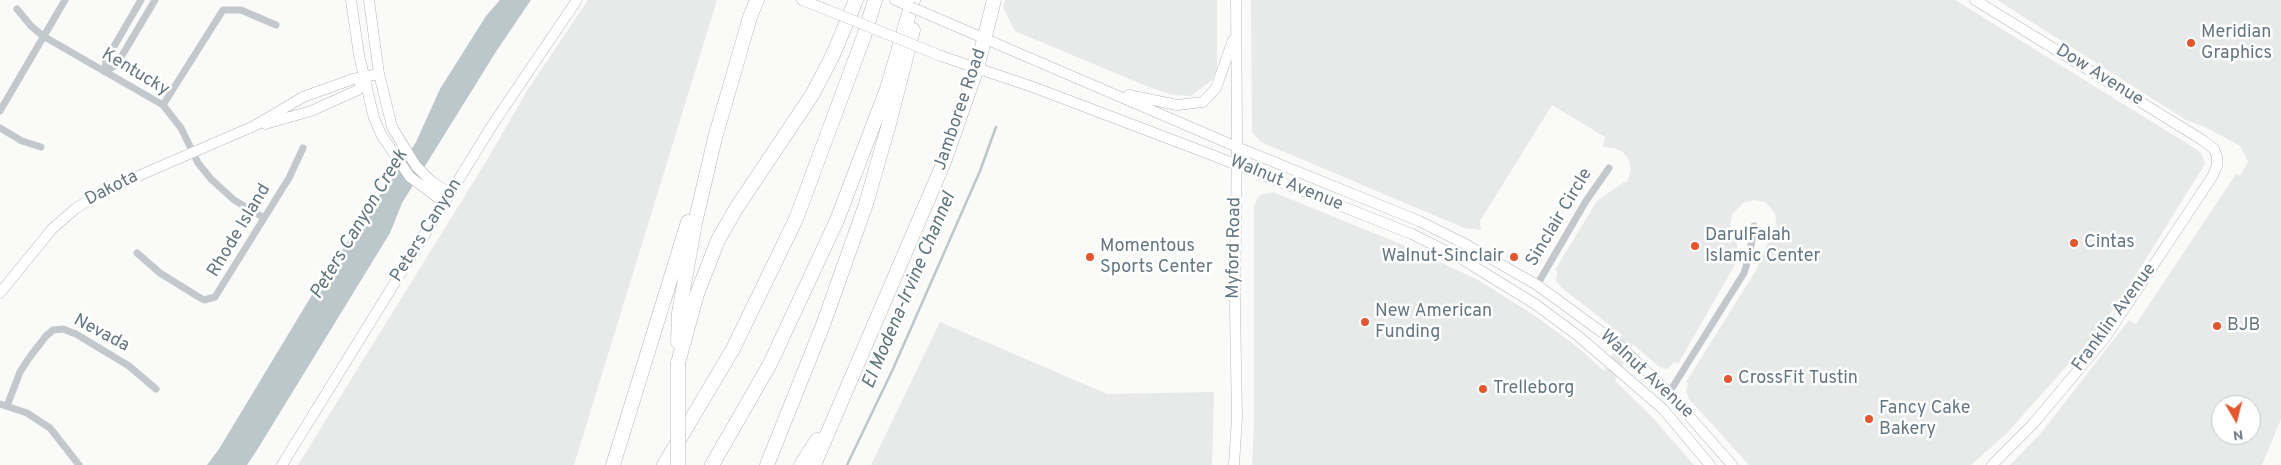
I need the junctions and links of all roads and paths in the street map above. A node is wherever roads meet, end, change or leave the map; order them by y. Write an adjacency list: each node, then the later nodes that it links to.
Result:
1 (65, 0): 22 (street)
2 (141, 0): 19 (street)
3 (154, 0): 21 (street)
4 (351, 0): 27 (street)
5 (370, 0): 26 (street)
6 (577, 0): 43 (street, Peters Canyon)
7 (757, 0): 35 (highway)
8 (802, 0): 24 (street, Walnut Avenue, bridge)
9 (856, 0): 49 (highway)
10 (875, 0): 57 (highway)
11 (895, 0): 23 (street, Walnut Avenue, bridge)
12 (913, 0): 59 (highway)
13 (918, 0): 60 (highway)
14 (994, 0): 23 (highway, Jamboree Road)
15 (1236, 0): 20 (street, Myford Road)
16 (1975, 0): 40 (street, Dow Avenue)
17 (17, 10): 22 (street, Kentucky)
18 (276, 24): 30 (street)
19 (124, 28): 21 (street); 25 (street)
20 (1236, 32): 28 (street); 36 (street, Myford Road)
21 (134, 34): 25 (street)
22 (43, 36): 25 (street, Kentucky); 31 (street)
23 (986, 38): 24 (highway, Jamboree Road); 28 (street, Walnut Avenue)
24 (977, 68): 41 (street, Walnut Avenue); 52 (highway, Jamboree Road)
25 (105, 72): 30 (street, Kentucky)
26 (378, 74): 27 (street, Dakota); 43 (street)
27 (364, 78): 29 (street, Dakota); 32 (street, Dakota); 43 (street)
28 (1094, 85): 36 (street, Walnut Avenue)
29 (299, 99): 32 (street); 33 (street, Dakota)
30 (163, 106): 39 (street, Kentucky)
31 (0, 111)
32 (307, 112): 33 (street, Dakota)
33 (254, 126): 39 (street, Dakota)
34 (0, 128): 37 (street)
35 (715, 138): 49 (highway); 56 (highway)
36 (1237, 146): 41 (street, Myford Road); 47 (street, Walnut Avenue)
37 (41, 147)
38 (303, 148): 44 (street, Rhode Island)
39 (193, 152): 44 (street, Kentucky); 48 (street, Dakota)
40 (2218, 157): 66 (street, Franklin Avenue)
41 (1237, 164): 63 (street, Myford Road); 64 (street, Walnut Avenue)
42 (1609, 168): 47 (street, Sinclair Circle)
43 (447, 198): 55 (street, Peters Canyon)
44 (264, 218): 46 (street, Rhode Island)
45 (1754, 226): 51 (street)
46 (137, 254)
47 (1537, 285): 51 (street, Walnut Avenue)
48 (0, 293)
49 (678, 363): 58 (highway, bridge)
50 (156, 389): 53 (street, Nevada)
51 (1669, 393): 65 (street, Walnut Avenue)
52 (841, 402): 61 (highway); 62 (highway, Jamboree Road)
53 (4, 405): 54 (street)
54 (80, 465)
55 (282, 465)
56 (613, 465)
57 (664, 465)
58 (678, 465)
59 (712, 465)
60 (767, 465)
61 (801, 465)
62 (814, 465)
63 (1234, 465)
64 (1710, 465)
65 (1732, 465)
66 (1992, 465)

